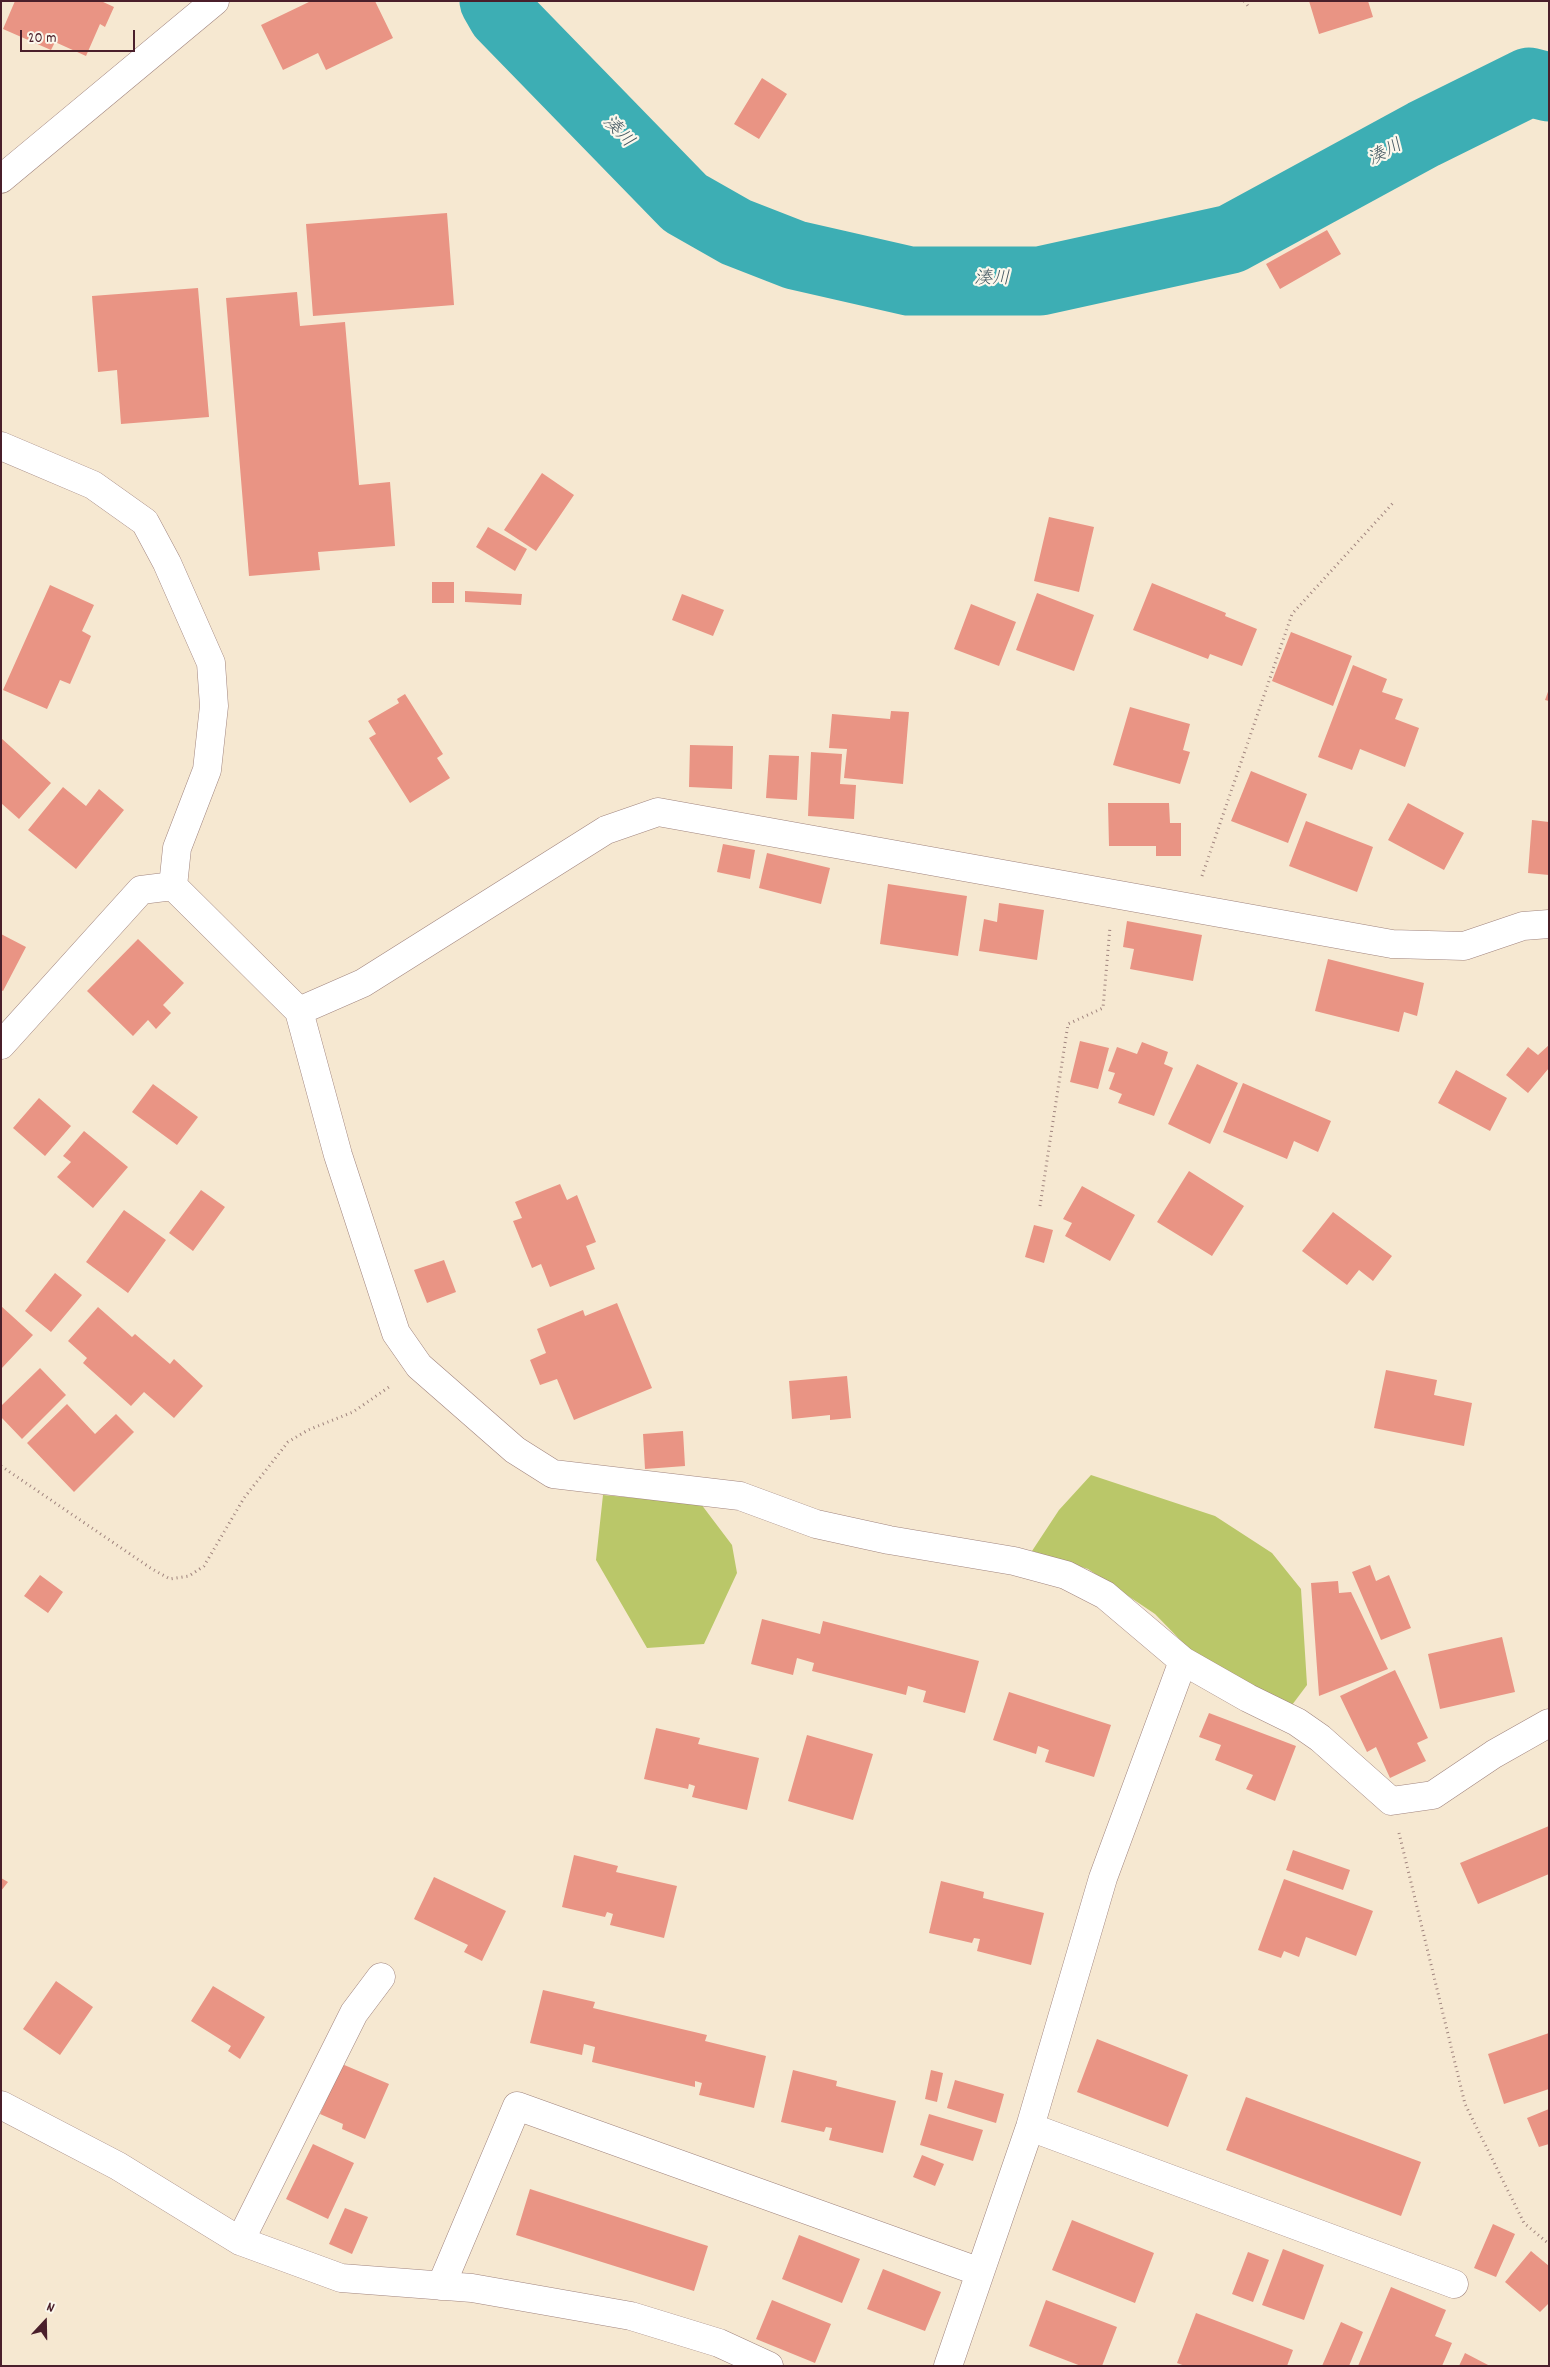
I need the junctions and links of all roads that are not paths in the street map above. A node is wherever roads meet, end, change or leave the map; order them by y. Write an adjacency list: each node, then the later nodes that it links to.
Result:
1 (215, 1): 2 (street)
2 (1, 179)
3 (1, 446): 4 (street)
4 (173, 886): 6 (street); 7 (street)
5 (1549, 924): 6 (street)
6 (299, 1011): 8 (street)
7 (1, 1045)
8 (1183, 1661): 9 (street); 12 (street)
9 (1549, 1723)
10 (381, 1977): 13 (street)
11 (1, 2105): 13 (street)
12 (1030, 2128): 14 (street); 15 (street)
13 (240, 2241): 16 (street)
14 (980, 2272): 16 (street); 18 (street)
15 (1454, 2284)
16 (441, 2286): 17 (street)
17 (769, 2366)
18 (948, 2366)

